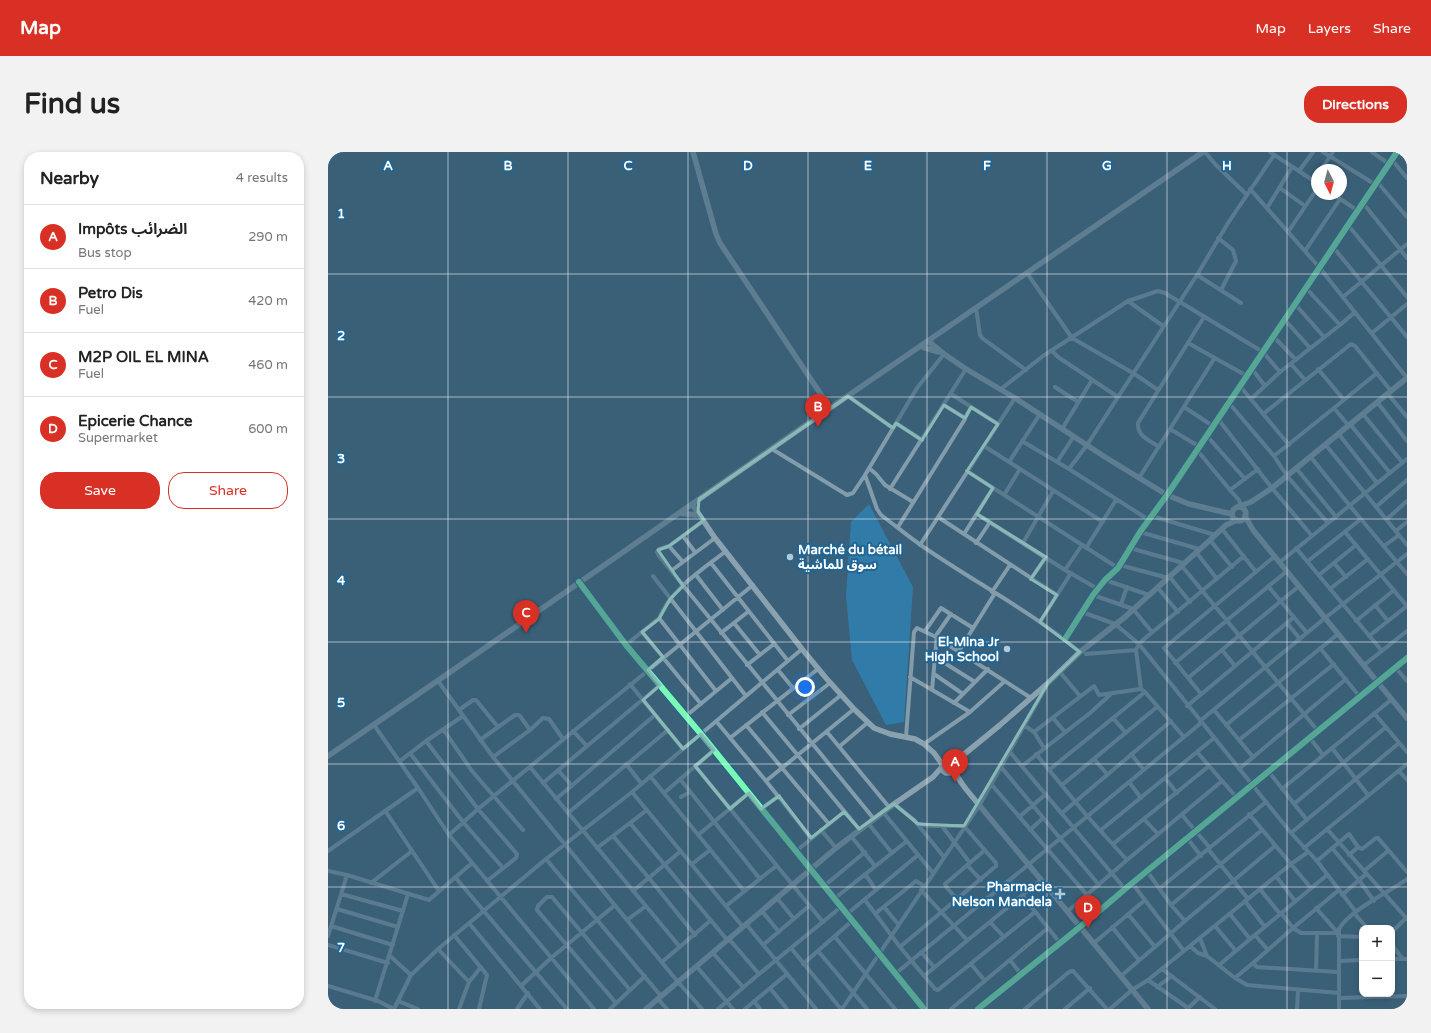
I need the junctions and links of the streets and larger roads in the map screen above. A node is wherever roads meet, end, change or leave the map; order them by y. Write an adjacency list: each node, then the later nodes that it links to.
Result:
1 (693, 152): 94 (street)
2 (1204, 152): 20 (street); 39 (street)
3 (1270, 152): 9 (street)
4 (1313, 152): 14 (street)
5 (1323, 152): 10 (street)
6 (1334, 152): 10 (street)
7 (1372, 152): 11 (street)
8 (1397, 152): 11 (street)
9 (1274, 155): 13 (street); 19 (street)
10 (1330, 157): 12 (street); 17 (street)
11 (1391, 162): 15 (street); 17 (street)
12 (1325, 164)
13 (1292, 167): 14 (street); 18 (street)
14 (1299, 171): 16 (street)
15 (1407, 178)
16 (1311, 179)
17 (1377, 184): 24 (street); 28 (street)
18 (1280, 188): 25 (street); 26 (street)
19 (1250, 189): 20 (street); 26 (street)
20 (1246, 194): 31 (street)
21 (1311, 198): 25 (street)
22 (1339, 200): 35 (street)
23 (1342, 200): 27 (street)
24 (1363, 203): 27 (street); 34 (street)
25 (1306, 206): 30 (street)
26 (1267, 208): 30 (street)
27 (1358, 211): 29 (street)
28 (1407, 217)
29 (1348, 225): 33 (street); 37 (street)
30 (1288, 232): 35 (street)
31 (1218, 238): 40 (street); 43 (street)
32 (1407, 244): 34 (street)
33 (1333, 247): 38 (street); 41 (street)
34 (1400, 250): 36 (street); 37 (street)
35 (1305, 251): 38 (street)
36 (1407, 258)
37 (1381, 266): 41 (street); 45 (street)
38 (1319, 267): 42 (street); 44 (street)
39 (1027, 273): 51 (street); 62 (street)
40 (1197, 275): 43 (street); 47 (street)
41 (1362, 281): 44 (street); 54 (street)
42 (1306, 288): 49 (street); 56 (street)
43 (1221, 290): 48 (street)
44 (1343, 297): 52 (street)
45 (1407, 297)
46 (1128, 301): 47 (street); 57 (street); 62 (street)
47 (1179, 302): 53 (street); 57 (street)
48 (1242, 303)
49 (1295, 304): 55 (street); 60 (street)
50 (1407, 304): 54 (street)
51 (976, 308): 63 (street); 76 (street)
52 (1355, 312): 56 (street); 58 (street)
53 (1204, 317): 64 (street); 68 (street)
54 (1391, 317): 58 (street); 61 (street)
55 (1284, 320): 59 (street); 66 (street)
56 (1340, 325): 60 (street)
57 (1163, 326): 78 (street)
58 (1372, 333): 81 (street)
59 (1274, 336): 68 (street); 71 (street)
60 (1324, 337): 66 (street)
61 (1407, 337)
62 (1072, 338): 67 (street); 78 (street)
63 (928, 341): 65 (street); 69 (street)
64 (1188, 343): 70 (street); 88 (street)
65 (921, 346): 69 (street); 91 (street)
66 (1310, 348): 71 (street)
67 (1052, 351): 76 (street); 82 (street)
68 (1263, 352): 75 (street); 77 (street)
69 (943, 353): 74 (street); 112 (street)
70 (1214, 359): 80 (street); 102 (street)
71 (1296, 360): 72 (street)
72 (1291, 364): 77 (street); 83 (street)
73 (1318, 368): 79 (street); 83 (street); 96 (street)
74 (966, 369): 87 (street); 90 (street)
75 (1252, 369): 80 (street); 85 (street)
76 (1026, 370): 87 (street)
77 (1280, 372): 85 (street)
78 (1133, 373): 88 (street); 92 (street)
79 (1377, 373): 89 (street); 96 (street)
80 (1247, 376): 84 (street)
81 (1407, 378): 89 (street)
82 (1092, 380): 92 (street); 97 (street)
83 (1305, 380): 107 (street)
84 (1240, 386): 95 (street); 100 (street)
85 (1265, 386): 95 (street)
86 (1055, 387): 97 (street)
87 (1001, 389): 93 (street)
88 (1158, 390): 129 (street)
89 (1390, 393): 98 (street); 109 (street)
90 (951, 394): 101 (street); 103 (street)
91 (848, 396): 99 (street); 116 (street)
92 (1118, 397): 126 (street)
93 (1015, 398): 106 (street); 113 (street)
94 (824, 399): 99 (street); 105 (street)
95 (1251, 399): 107 (street)
96 (1344, 400): 104 (street)
97 (1078, 402): 117 (street)
98 (1378, 402): 108 (street); 124 (street)
99 (837, 403): 105 (street)
100 (1229, 403): 111 (street); 132 (street)
101 (944, 405): 110 (street); 122 (street)
102 (1184, 406): 115 (street); 118 (street)
103 (972, 407): 110 (street); 113 (street)
104 (1334, 408): 114 (street); 127 (street)
105 (825, 412): 131 (street)
106 (1040, 414): 117 (street); 123 (street)
107 (1263, 414): 127 (street)
108 (1363, 414): 114 (street); 137 (street)
109 (1407, 417)
110 (964, 418): 163 (street)
111 (1218, 419): 115 (street); 142 (street)
112 (896, 423): 116 (street); 122 (street)
113 (998, 424): 128 (street)
114 (1349, 424): 119 (street); 144 (street)
115 (1213, 426): 121 (street)
116 (893, 428): 138 (street)
117 (1062, 429): 120 (street)
118 (1170, 429): 129 (street); 130 (street)
119 (1338, 433): 125 (street); 150 (street)
120 (1074, 436): 126 (street); 136 (street)
121 (1207, 436): 130 (street); 148 (street)
122 (922, 440): 151 (street)
123 (1022, 441): 135 (street); 136 (street)
124 (1407, 441)
125 (1325, 444): 133 (street); 156 (street)
126 (1087, 445): 141 (street); 147 (street)
127 (1289, 445): 132 (street)
128 (984, 446): 135 (street); 143 (street)
129 (1159, 447): 147 (street)
130 (1198, 448): 154 (street); 158 (street)
131 (772, 449): 145 (street); 159 (street)
132 (1274, 456): 146 (street)
133 (1310, 456): 139 (street); 165 (street)
134 (1407, 459): 137 (street)
135 (1009, 462): 140 (street)
136 (1057, 462): 141 (street)
137 (1402, 462): 144 (street)
138 (869, 468): 145 (street); 151 (street)
139 (1296, 468): 146 (street); 173 (street)
140 (1020, 469): 155 (street); 157 (street)
141 (1069, 469): 161 (street)
142 (1258, 469): 148 (street); 153 (street)
143 (967, 471): 152 (street); 171 (street)
144 (1390, 473): 150 (street)
145 (865, 475): 183 (street)
146 (1287, 476): 153 (street); 182 (street)
147 (1139, 478): 158 (street)
148 (1245, 479): 154 (street)
149 (1407, 480): 166 (street)
150 (1377, 483): 156 (street)
151 (890, 488): 163 (street)
152 (993, 488): 157 (street); 170 (street)
153 (1272, 488): 160 (street); 191 (street)
154 (1230, 490): 167 (street)
155 (1053, 491): 174 (street); 180 (street)
156 (1365, 492): 165 (street); 166 (street)
157 (1004, 495): 174 (street)
158 (1167, 495): 167 (street); 175 (street)
159 (699, 499): 164 (street); 169 (street)
160 (1257, 499): 167 (street); 172 (street)
161 (1116, 500): 175 (street); 180 (street)
162 (1407, 501): 177 (street)
163 (913, 502): 183 (street)
164 (690, 505): 168 (street); 169 (street)
165 (1350, 506): 173 (street); 176 (street)
166 (1377, 506): 177 (street)
167 (1235, 510): 172 (street); 172 (street); 184 (street)
168 (679, 513): 169 (street); 238 (street)
169 (697, 513): 178 (street)
170 (977, 514): 179 (street); 188 (street)
171 (938, 517): 188 (street); 198 (street)
172 (1242, 517): 184 (street); 210 (street)
173 (1336, 517): 182 (street)
174 (1038, 518): 195 (street); 199 (street)
175 (1150, 518): 185 (street); 189 (street)
176 (1361, 519): 186 (street); 201 (street)
177 (1387, 519): 187 (street)
178 (703, 520): 190 (street); 192 (street)
179 (990, 522): 194 (street); 195 (street)
180 (1103, 522): 202 (street)
181 (1407, 522): 187 (street)
182 (1328, 523): 191 (street)
183 (898, 527): 198 (street)
184 (1224, 527): 189 (street); 209 (street)
185 (1140, 532): 203 (street); 205 (street)
186 (1345, 532): 197 (street); 213 (street)
187 (1397, 533): 196 (street); 201 (street)
188 (964, 534): 194 (street)
189 (1215, 535): 193 (street)
190 (683, 536): 200 (street); 207 (street)
191 (1312, 536): 204 (street)
192 (715, 538): 206 (street); 207 (street)
193 (1210, 540): 205 (street); 222 (street)
194 (976, 543): 220 (street)
195 (1023, 543): 211 (street)
196 (1407, 543)
197 (1356, 544): 212 (street); 218 (street)
198 (920, 545): 249 (street)
199 (1082, 545): 202 (street); 223 (street)
200 (669, 546): 214 (street); 224 (street)
201 (1384, 546): 216 (street)
202 (1086, 548): 221 (street)
203 (1130, 548): 219 (street); 221 (street)
204 (1296, 548): 213 (street); 215 (street)
205 (1198, 550): 219 (street); 236 (street)
206 (726, 551): 217 (street); 239 (street)
207 (696, 552): 214 (street)
208 (1407, 554): 216 (street)
209 (1244, 556): 222 (street); 226 (street)
210 (1275, 556): 215 (street); 226 (street)
211 (1046, 557): 223 (street); 235 (street)
212 (1368, 559): 228 (street); 234 (street)
213 (1308, 561): 231 (street)
214 (683, 562): 224 (street)
215 (1280, 562): 225 (street)
216 (1397, 562): 228 (street); 229 (street)
217 (711, 563): 230 (street); 253 (street)
218 (1334, 563): 231 (street); 234 (street)
219 (1182, 564): 233 (street); 248 (street)
220 (1010, 565): 235 (street); 249 (street)
221 (1118, 567): 233 (street); 237 (street)
222 (1232, 567): 236 (street)
223 (1066, 570): 227 (street)
224 (671, 571): 240 (street)
225 (1287, 571): 241 (street); 242 (street)
226 (1256, 572): 260 (street)
227 (1071, 573): 245 (street); 250 (street)
228 (1381, 574): 247 (street); 258 (street)
229 (1407, 574)
230 (696, 575): 240 (street); 263 (street)
231 (1319, 575): 246 (street)
232 (653, 576): 254 (street)
233 (1168, 577): 244 (street); 256 (street)
234 (1346, 577): 246 (street)
235 (1031, 578): 250 (street)
236 (1218, 579): 248 (street)
237 (1105, 580): 243 (street); 245 (street)
238 (579, 582): 293 (street); 329 (street)
239 (753, 585): 253 (street); 298 (street)
240 (683, 586): 254 (street); 271 (street)
241 (1268, 586): 255 (street); 272 (street)
242 (1299, 586): 255 (street); 270 (street)
243 (1127, 587): 252 (street); 257 (street)
244 (1157, 587): 252 (street); 266 (street)
245 (1098, 589): 251 (street)
246 (1330, 589): 258 (street)
247 (1394, 590): 259 (street); 261 (street)
248 (1202, 591): 256 (street); 260 (street)
249 (994, 592): 275 (street); 279 (street)
250 (1057, 594): 275 (street)
251 (1093, 595): 257 (street); 265 (street)
252 (1149, 595): 262 (street)
253 (738, 598): 263 (street); 264 (street)
254 (670, 599): 269 (street); 283 (street)
255 (1281, 601): 268 (street); 288 (street)
256 (1190, 602): 266 (street)
257 (1121, 604): 262 (street)
258 (1343, 604): 270 (street); 273 (street)
259 (1376, 605): 273 (street); 274 (street)
260 (1215, 606): 272 (street); 311 (street)
261 (1407, 606): 274 (street)
262 (1133, 609): 278 (street); 284 (street)
263 (723, 610): 271 (street)
264 (749, 611): 276 (street); 295 (street)
265 (1082, 612): 278 (street); 291 (street)
266 (1178, 612): 284 (street)
267 (951, 614): 279 (street); 280 (street); 290 (street)
268 (1294, 617): 277 (street); 286 (street)
269 (659, 618): 282 (street); 294 (street)
270 (1325, 618): 286 (street); 287 (street)
271 (710, 620): 283 (street); 285 (street)
272 (1226, 620): 288 (street); 311 (street)
273 (1356, 620): 289 (street)
274 (1388, 621): 289 (street)
275 (1040, 622): 291 (street)
276 (734, 623): 285 (street); 306 (street)
277 (1287, 623): 292 (street); 304 (street)
278 (1115, 624): 296 (street); 303 (street)
279 (973, 628): 301 (street)
280 (925, 631): 290 (street); 324 (street)
281 (1407, 631): 302 (street)
282 (642, 632): 293 (street); 307 (street)
283 (695, 632): 294 (street); 325 (street)
284 (1152, 632): 296 (street)
285 (721, 633): 313 (street)
286 (1307, 633): 292 (street)
287 (1338, 634): 297 (street); 314 (street)
288 (1239, 635): 300 (street); 304 (street)
289 (1369, 636): 302 (street)
290 (936, 637): 301 (street); 308 (street)
291 (1065, 639): 303 (street)
292 (1300, 639): 316 (street)
293 (626, 644): 319 (street)
294 (680, 644): 307 (street); 341 (street)
295 (774, 644): 306 (street); 310 (street)
296 (1138, 644): 299 (street); 357 (street)
297 (1320, 648): 312 (street); 336 (street)
298 (802, 649): 310 (street); 318 (street)
299 (1136, 650): 305 (street); 342 (street)
300 (1222, 650): 315 (street); 326 (street)
301 (959, 651): 321 (street)
302 (1382, 651): 314 (street)
303 (1080, 652): 322 (street)
304 (1252, 652): 315 (street); 316 (street)
305 (1086, 654)
306 (760, 655): 313 (street)
307 (663, 657): 319 (street); 356 (street)
308 (935, 658): 323 (street); 331 (street)
309 (1407, 658): 317 (street)
310 (788, 661): 320 (street)
311 (1175, 663): 326 (street)
312 (1334, 664): 327 (street); 351 (street)
313 (747, 665): 333 (street)
314 (1364, 665): 332 (street)
315 (1235, 666): 345 (street)
316 (1265, 667): 336 (street); 361 (street)
317 (1395, 667): 330 (street); 332 (street)
318 (818, 669): 334 (street); 339 (street)
319 (648, 670): 337 (street); 338 (street)
320 (778, 670): 333 (street); 339 (street)
321 (988, 670): 328 (street); 331 (street)
322 (1059, 671): 335 (street); 348 (street)
323 (934, 674): 340 (street); 343 (street)
324 (910, 677): 340 (street); 394 (street)
325 (732, 678): 341 (street); 347 (street)
326 (1188, 678): 345 (street)
327 (1346, 679): 349 (street); 365 (street)
328 (1005, 680): 350 (street); 363 (street)
329 (438, 681): 360 (street); 377 (street)
330 (1407, 681)
331 (975, 682): 343 (street)
332 (1378, 682): 349 (street); 352 (street)
333 (762, 683): 347 (street); 354 (street)
334 (830, 683): 346 (street); 367 (street)
335 (1048, 683): 350 (street); 380 (street)
336 (1278, 683): 351 (street); 379 (street)
337 (630, 684): 353 (street); 387 (street)
338 (660, 685): 353 (street); 369 (street)
339 (793, 688): 354 (street)
340 (932, 690): 355 (street)
341 (716, 691): 356 (street)
342 (1143, 691): 344 (street); 358 (street); 371 (street)
343 (963, 694): 355 (street)
344 (1112, 694): 348 (street); 391 (street)
345 (1201, 694): 357 (street)
346 (841, 695): 359 (street); 384 (street)
347 (746, 696): 373 (street)
348 (1080, 696): 370 (street)
349 (1360, 697): 388 (street)
350 (1032, 698): 432 (street)
351 (1291, 699): 365 (street); 401 (street)
352 (1392, 699): 364 (street); 372 (street)
353 (643, 700): 366 (street); 406 (street)
354 (776, 701): 362 (street); 367 (street)
355 (954, 703): 363 (street)
356 (701, 704): 369 (street)
357 (1187, 706): 375 (street)
358 (1157, 707): 374 (street); 392 (street)
359 (854, 709): 376 (street); 389 (street)
360 (459, 710): 368 (street); 381 (street)
361 (1214, 710): 375 (street); 379 (street)
362 (762, 712): 378 (street); 420 (street)
363 (970, 712): 405 (street)
364 (1374, 713): 382 (street); 409 (street)
365 (1304, 714): 388 (street); 422 (street)
366 (656, 715): 386 (street); 456 (street)
367 (788, 715): 384 (street)
368 (462, 716): 383 (street); 399 (street)
369 (686, 716): 393 (street)
370 (1053, 718): 390 (street); 391 (street)
371 (1113, 718): 392 (street); 437 (street)
372 (1407, 718)
373 (716, 721): 393 (street); 396 (street)
374 (1171, 721): 395 (street); 417 (street)
375 (1201, 722): 395 (street); 397 (street)
376 (868, 723): 394 (street); 407 (street)
377 (374, 725): 419 (street); 424 (street)
378 (746, 725): 396 (street); 434 (street)
379 (1226, 725): 401 (street)
380 (1025, 726): 390 (street); 412 (street)
381 (498, 727): 385 (street); 399 (street)
382 (1386, 728): 403 (street); 425 (street)
383 (443, 729): 402 (street); 466 (street)
384 (799, 729): 404 (street)
385 (530, 730): 400 (street); 421 (street)
386 (668, 730): 410 (street); 426 (street)
387 (573, 731): 400 (street); 406 (street)
388 (1318, 731): 398 (street)
389 (828, 732): 404 (street); 407 (street)
390 (1034, 732): 408 (street)
391 (1065, 732): 408 (street)
392 (1126, 733): 423 (street)
393 (701, 734): 410 (street); 411 (street)
394 (906, 737): 405 (street)
395 (1184, 737): 438 (street)
396 (730, 738): 446 (street)
397 (1214, 738): 413 (street); 435 (street)
398 (1310, 738): 418 (street); 440 (street)
399 (480, 740): 421 (street)
400 (563, 740): 431 (street)
401 (1239, 740): 422 (street)
402 (426, 741): 415 (street); 478 (street)
403 (1399, 743): 414 (street); 445 (street)
404 (812, 744): 420 (street); 492 (street)
405 (924, 744): 432 (street)
406 (587, 746): 436 (street)
407 (840, 746): 475 (street)
408 (1044, 748): 416 (street)
409 (1332, 748): 418 (street); 425 (street)
410 (683, 749): 442 (street)
411 (714, 750): 428 (street); 463 (street)
412 (1010, 752): 429 (street); 433 (street)
413 (1197, 752): 430 (street); 443 (street)
414 (1407, 752)
415 (410, 753): 424 (street); 495 (street)
416 (1036, 754): 429 (street); 437 (street)
417 (1131, 754): 438 (street); 441 (street)
418 (1323, 755): 458 (street)
419 (328, 756)
420 (797, 756): 434 (street); 483 (street)
421 (493, 757): 448 (street)
422 (1252, 757): 435 (street)
423 (1094, 759): 441 (street); 454 (street)
424 (400, 761): 457 (street)
425 (1344, 763): 445 (street); 474 (street)
426 (626, 764): 452 (street); 485 (street)
427 (1407, 764): 439 (street)
428 (695, 766): 444 (street); 479 (street)
429 (1022, 766): 464 (street)
430 (1209, 766): 449 (street); 461 (street)
431 (530, 767): 448 (street); 451 (street)
432 (947, 767): 475 (street); 476 (street)
433 (1001, 767): 453 (street); 477 (street)
434 (782, 769): 446 (street); 499 (street)
435 (1239, 769): 455 (street)
436 (558, 770): 451 (street); 456 (street)
437 (1049, 770): 454 (street)
438 (1144, 770): 450 (street)
439 (1399, 771): 447 (street); 465 (street)
440 (1269, 772): 455 (street); 458 (street)
441 (1107, 774): 472 (street)
442 (650, 776): 452 (street); 462 (street)
443 (1164, 778): 461 (street); 469 (street)
444 (680, 779): 460 (street); 462 (street)
445 (1356, 779): 465 (street); 494 (street)
446 (766, 780): 467 (street)
447 (1407, 780)
448 (512, 781): 466 (street); 525 (street)
449 (1222, 781): 470 (street); 488 (street)
450 (1129, 782): 469 (street); 489 (street)
451 (543, 783): 471 (street)
452 (642, 783): 459 (street)
453 (991, 784): 476 (street); 490 (street)
454 (1062, 785): 472 (street)
455 (1252, 785): 470 (street); 473 (street)
456 (572, 786): 471 (street)
457 (418, 788): 482 (street); 514 (street)
458 (1282, 788): 474 (street)
459 (632, 792): 481 (street); 507 (street)
460 (690, 792): 468 (street); 496 (street)
461 (1177, 792): 493 (street)
462 (664, 793): 516 (street)
463 (749, 793): 479 (street); 480 (street)
464 (1046, 794): 477 (street); 486 (street)
465 (1368, 795): 505 (street)
466 (493, 796): 478 (street); 506 (street)
467 (779, 796): 480 (street); 519 (street)
468 (681, 797)
469 (1141, 798): 510 (street)
470 (1237, 798): 512 (street)
471 (556, 799): 485 (street)
472 (1076, 802): 486 (street); 489 (street)
473 (1266, 802): 487 (street); 513 (street)
474 (1294, 804): 494 (street)
475 (892, 806): 484 (street); 500 (street)
476 (979, 806): 502 (street); 558 (street)
477 (1032, 806): 490 (street); 491 (street)
478 (478, 809): 495 (street); 561 (street)
479 (730, 809): 496 (street); 559 (street)
480 (761, 809): 541 (street)
481 (647, 810): 497 (street); 537 (street)
482 (386, 812): 539 (street); 540 (street)
483 (844, 812): 499 (street); 504 (street)
484 (883, 812): 492 (street); 522 (street)
485 (568, 813): 507 (street)
486 (1062, 813): 503 (street)
487 (1250, 814): 511 (street); 533 (street)
488 (1182, 815): 512 (street); 515 (street)
489 (1087, 816): 503 (street); 510 (street)
490 (1019, 817): 509 (street)
491 (1043, 818): 509 (street); 521 (street)
492 (874, 819): 498 (street)
493 (1144, 819): 515 (street); 526 (street)
494 (1307, 820): 513 (street)
495 (463, 822): 514 (street); 561 (street)
496 (714, 822): 516 (street); 575 (street)
497 (630, 823): 517 (street); 557 (street)
498 (868, 823): 504 (street); 544 (street)
499 (829, 824): 508 (street)
500 (918, 824): 501 (street); 548 (street)
501 (942, 826): 502 (street); 523 (street)
502 (964, 826): 523 (street); 535 (street)
503 (1074, 827): 521 (street); 568 (street)
504 (859, 829): 518 (street)
505 (1327, 829): 524 (street); 531 (street)
506 (523, 830)
507 (582, 830): 525 (street); 529 (street)
508 (821, 830): 519 (street); 530 (street)
509 (1030, 830): 536 (street)
510 (1101, 830): 526 (street)
511 (1262, 830): 527 (street); 555 (street)
512 (1196, 831): 520 (street); 533 (street)
513 (1292, 833): 531 (street)
514 (449, 834): 552 (street)
515 (1158, 834): 550 (street)
516 (698, 835): 534 (street)
517 (613, 836): 529 (street); 574 (street)
518 (851, 836): 530 (street); 542 (street)
519 (812, 838): 541 (street)
520 (1187, 838): 547 (street); 564 (street)
521 (1060, 839): 536 (street); 584 (street)
522 (907, 841): 544 (street); 545 (street)
523 (954, 842): 548 (street); 554 (street)
524 (1338, 842): 528 (street); 532 (street); 546 (street)
525 (564, 844): 549 (street); 612 (street)
526 (1113, 844): 550 (street)
527 (1276, 846): 556 (street); 581 (street)
528 (1358, 847): 538 (street); 546 (street)
529 (597, 848): 595 (street)
530 (836, 848): 562 (street)
531 (1304, 848): 543 (street)
532 (1332, 848): 551 (street); 578 (street)
533 (1210, 849): 547 (street); 555 (street)
534 (710, 850): 553 (street); 596 (street)
535 (985, 850): 554 (street); 576 (street)
536 (1047, 850): 558 (street); 600 (street)
537 (681, 851): 553 (street); 557 (street)
538 (1388, 851): 565 (street); 566 (street)
539 (328, 852)
540 (412, 852): 582 (street); 594 (street)
541 (795, 852): 562 (street)
542 (865, 852): 560 (street); 586 (street)
543 (1308, 852): 551 (street); 556 (street)
544 (892, 853): 560 (street)
545 (918, 855): 567 (street); 592 (street)
546 (1349, 855): 565 (street)
547 (1201, 856): 588 (street)
548 (944, 857): 567 (street)
549 (546, 858): 603 (street); 635 (street)
550 (1127, 860): 568 (street)
551 (1317, 861): 571 (street)
552 (472, 863): 573 (street); 580 (street)
553 (692, 864): 615 (street)
554 (969, 864): 576 (street); 606 (street)
555 (1220, 864): 581 (street); 613 (street)
556 (1291, 864): 572 (street); 589 (street)
557 (664, 865): 574 (street); 637 (street)
558 (1029, 865): 577 (street); 647 (street)
559 (776, 866): 575 (street); 585 (street)
560 (875, 866): 569 (street)
561 (503, 868): 580 (street)
562 (811, 870): 585 (street); 586 (street)
563 (328, 871): 570 (street)
564 (1147, 871): 583 (street); 588 (street)
565 (1365, 872): 578 (street); 602 (street)
566 (1407, 872)
567 (933, 873): 587 (street)
568 (1111, 873): 584 (street); 590 (street)
569 (865, 874): 592 (street); 605 (street)
570 (347, 875): 582 (street); 597 (street)
571 (1327, 875): 589 (street); 593 (street)
572 (1276, 876): 591 (street); 610 (street)
573 (455, 877): 594 (street); 621 (street)
574 (649, 878): 595 (street); 659 (street)
575 (760, 879): 596 (street)
576 (981, 880): 606 (street)
577 (1041, 880): 599 (street); 626 (street)
578 (1359, 880): 601 (street); 611 (street)
579 (1407, 880): 602 (street)
580 (487, 881): 603 (street)
581 (1233, 881): 609 (street); 639 (street)
582 (371, 882): 598 (street)
583 (1132, 883): 590 (street); 608 (street)
584 (1099, 884): 600 (street)
585 (792, 885): 604 (street); 616 (street)
586 (824, 886): 605 (street)
587 (923, 888): 618 (street); 624 (street); 643 (street)
588 (1160, 888): 613 (street)
589 (1311, 888): 610 (street)
590 (1125, 889): 653 (street)
591 (1260, 889): 609 (street); 629 (street)
592 (876, 890): 607 (street)
593 (1338, 890): 601 (street); 619 (street)
594 (439, 891): 598 (street)
595 (634, 891): 614 (street)
596 (744, 892): 615 (street)
597 (341, 894): 620 (street); 623 (street)
598 (408, 894): 623 (street)
599 (1022, 895): 625 (street); 641 (street)
600 (1087, 895): 626 (street)
601 (1342, 895): 627 (street)
602 (1384, 895): 611 (street); 634 (street)
603 (499, 896): 621 (street); 695 (street)
604 (778, 898): 622 (street); 633 (street)
605 (834, 899): 617 (street)
606 (957, 899): 624 (street)
607 (864, 900): 628 (street); 630 (street)
608 (1145, 900): 631 (street); 658 (street)
609 (1246, 900): 632 (street); 651 (street)
610 (1295, 901): 629 (street)
611 (1374, 901): 627 (street)
612 (615, 905): 635 (street); 636 (street)
613 (1171, 905): 639 (street)
614 (646, 906): 636 (street); 680 (street)
615 (726, 906): 644 (street)
616 (809, 906): 633 (street); 640 (street)
617 (841, 907): 630 (street); 640 (street)
618 (884, 907): 628 (street); 643 (street)
619 (1316, 908): 654 (street); 664 (street)
620 (337, 909): 646 (street); 649 (street)
621 (484, 910): 642 (street); 716 (street)
622 (762, 911): 644 (street); 657 (street)
623 (403, 912): 649 (street)
624 (942, 912): 647 (street); 681 (street)
625 (1035, 912): 652 (street); 667 (street)
626 (1067, 912): 653 (street)
627 (1355, 912): 645 (street); 664 (street)
628 (876, 913): 662 (street)
629 (1281, 913): 651 (street); 654 (street)
630 (847, 914): 638 (street)
631 (1128, 914): 650 (street); 682 (street)
632 (1230, 914): 648 (street); 670 (street)
633 (794, 919): 657 (street)
634 (1407, 919): 655 (street)
635 (597, 920): 656 (street); 724 (street)
636 (627, 920): 705 (street)
637 (710, 921): 659 (street); 671 (street)
638 (852, 921): 666 (street); 692 (street)
639 (1185, 921): 658 (street)
640 (823, 922): 683 (street)
641 (990, 922): 667 (street); 672 (street)
642 (469, 923): 661 (street); 733 (street)
643 (898, 924): 662 (street)
644 (745, 925): 671 (street); 678 (street)
645 (1364, 925)
646 (331, 926): 665 (street); 676 (street)
647 (954, 926): 672 (street); 690 (street)
648 (1215, 926): 669 (street); 689 (street)
649 (398, 927): 676 (street)
650 (1112, 927): 674 (street); 702 (street)
651 (1265, 927): 663 (street)
652 (1048, 928): 673 (street); 701 (street)
653 (1080, 928): 673 (street); 674 (street)
654 (1293, 928): 660 (street); 686 (street)
655 (1395, 929)
656 (582, 932): 677 (street); 677 (street); 739 (street)
657 (778, 932): 678 (street)
658 (1171, 933): 682 (street); 688 (street)
659 (695, 934): 680 (street)
660 (1317, 934): 664 (street); 715 (street)
661 (454, 935): 684 (street); 711 (street)
662 (892, 935): 681 (street); 692 (street)
663 (1255, 935): 670 (street); 686 (street)
664 (1338, 935): 668 (street); 704 (street)
665 (328, 936)
666 (835, 937): 687 (street); 720 (street)
667 (1004, 937): 709 (street)
668 (1359, 937)
669 (1200, 938): 679 (street); 694 (street)
670 (1250, 939): 689 (street)
671 (728, 940): 691 (street); 718 (street)
672 (967, 940): 713 (street)
673 (1060, 942): 722 (street)
674 (1094, 943): 726 (street)
675 (328, 945): 706 (street)
676 (393, 945): 693 (street)
677 (566, 945): 695 (street); 755 (street)
678 (763, 945): 699 (street)
679 (1190, 946): 688 (street); 694 (street)
680 (680, 947): 705 (street)
681 (900, 947): 700 (street)
682 (1155, 947): 702 (street)
683 (791, 948): 699 (street); 708 (street)
684 (438, 949): 723 (street); 731 (street)
685 (1395, 949): 696 (street)
686 (1268, 950): 707 (street)
687 (818, 951): 708 (street); 743 (street)
688 (1184, 951): 714 (street)
689 (1236, 951): 710 (street)
690 (922, 952): 700 (street); 713 (street)
691 (713, 953): 712 (street); 735 (street)
692 (879, 954): 720 (street); 721 (street)
693 (390, 956): 706 (street); 723 (street)
694 (1207, 956): 710 (street)
695 (551, 958): 716 (street); 764 (street)
696 (1402, 958): 697 (street); 698 (street)
697 (1395, 959)
698 (1407, 959)
699 (776, 960): 718 (street); 719 (street)
700 (912, 960): 721 (street); 725 (street)
701 (1010, 960): 722 (street); 730 (street)
702 (1139, 960): 726 (street)
703 (1359, 960): 704 (street)
704 (1338, 961): 717 (street)
705 (662, 962): 732 (street)
706 (388, 963): 751 (street)
707 (1253, 963): 715 (street); 728 (street)
708 (803, 964): 775 (street)
709 (971, 964): 725 (street); 730 (street)
710 (1219, 965): 728 (street)
711 (481, 966): 731 (street); 760 (street)
712 (697, 967): 732 (street); 754 (street)
713 (934, 967): 725 (street)
714 (1162, 969): 727 (street); 729 (street)
715 (1316, 971): 717 (street)
716 (536, 972): 733 (street); 763 (street)
717 (1338, 972): 744 (street)
718 (759, 974): 735 (street)
719 (787, 974): 737 (street); 774 (street)
720 (866, 974): 743 (street); 777 (street)
721 (895, 974): 778 (street)
722 (1021, 974): 780 (street)
723 (411, 975): 752 (street)
724 (645, 976): 739 (street); 749 (street)
725 (924, 976)
726 (1120, 976): 740 (street)
727 (1172, 976): 736 (street); 747 (street)
728 (1235, 978): 741 (street)
729 (1148, 980): 736 (street); 740 (street)
730 (985, 981): 779 (street)
731 (469, 982): 759 (street)
732 (678, 982): 749 (street); 768 (street)
733 (522, 985): 742 (street)
734 (328, 986): 751 (street)
735 (743, 987): 754 (street)
736 (1157, 987): 756 (street)
737 (770, 988): 753 (street); 773 (street)
738 (1090, 988): 781 (street); 782 (street); 783 (street)
739 (630, 990): 755 (street)
740 (1132, 990): 783 (street); 784 (street)
741 (1298, 990): 744 (street); 786 (street)
742 (528, 993): 761 (street); 762 (street)
743 (853, 993): 775 (street); 776 (street)
744 (1338, 993): 750 (street)
745 (1395, 996): 746 (street)
746 (1407, 996)
747 (1200, 997): 756 (street); 785 (street)
748 (1359, 997): 750 (street)
749 (660, 998): 766 (street); 767 (street)
750 (1339, 998): 787 (street)
751 (376, 1001): 757 (street)
752 (398, 1001): 757 (street); 758 (street)
753 (754, 1001): 771 (street); 772 (street)
754 (727, 1002): 769 (street); 770 (street)
755 (616, 1003): 765 (street)
756 (1187, 1008)
757 (394, 1009)
758 (418, 1009)
759 (459, 1009)
760 (478, 1009)
761 (518, 1009)
762 (540, 1009)
763 (567, 1009)
764 (594, 1009)
765 (610, 1009)
766 (646, 1009)
767 (667, 1009)
768 (702, 1009)
769 (718, 1009)
770 (733, 1009)
771 (745, 1009)
772 (760, 1009)
773 (788, 1009)
774 (816, 1009)
775 (842, 1009)
776 (867, 1009)
777 (895, 1009)
778 (924, 1009)
779 (951, 1009)
780 (978, 1009)
781 (1025, 1009)
782 (1065, 1009)
783 (1109, 1009)
784 (1148, 1009)
785 (1215, 1009)
786 (1297, 1009)
787 (1339, 1009)

